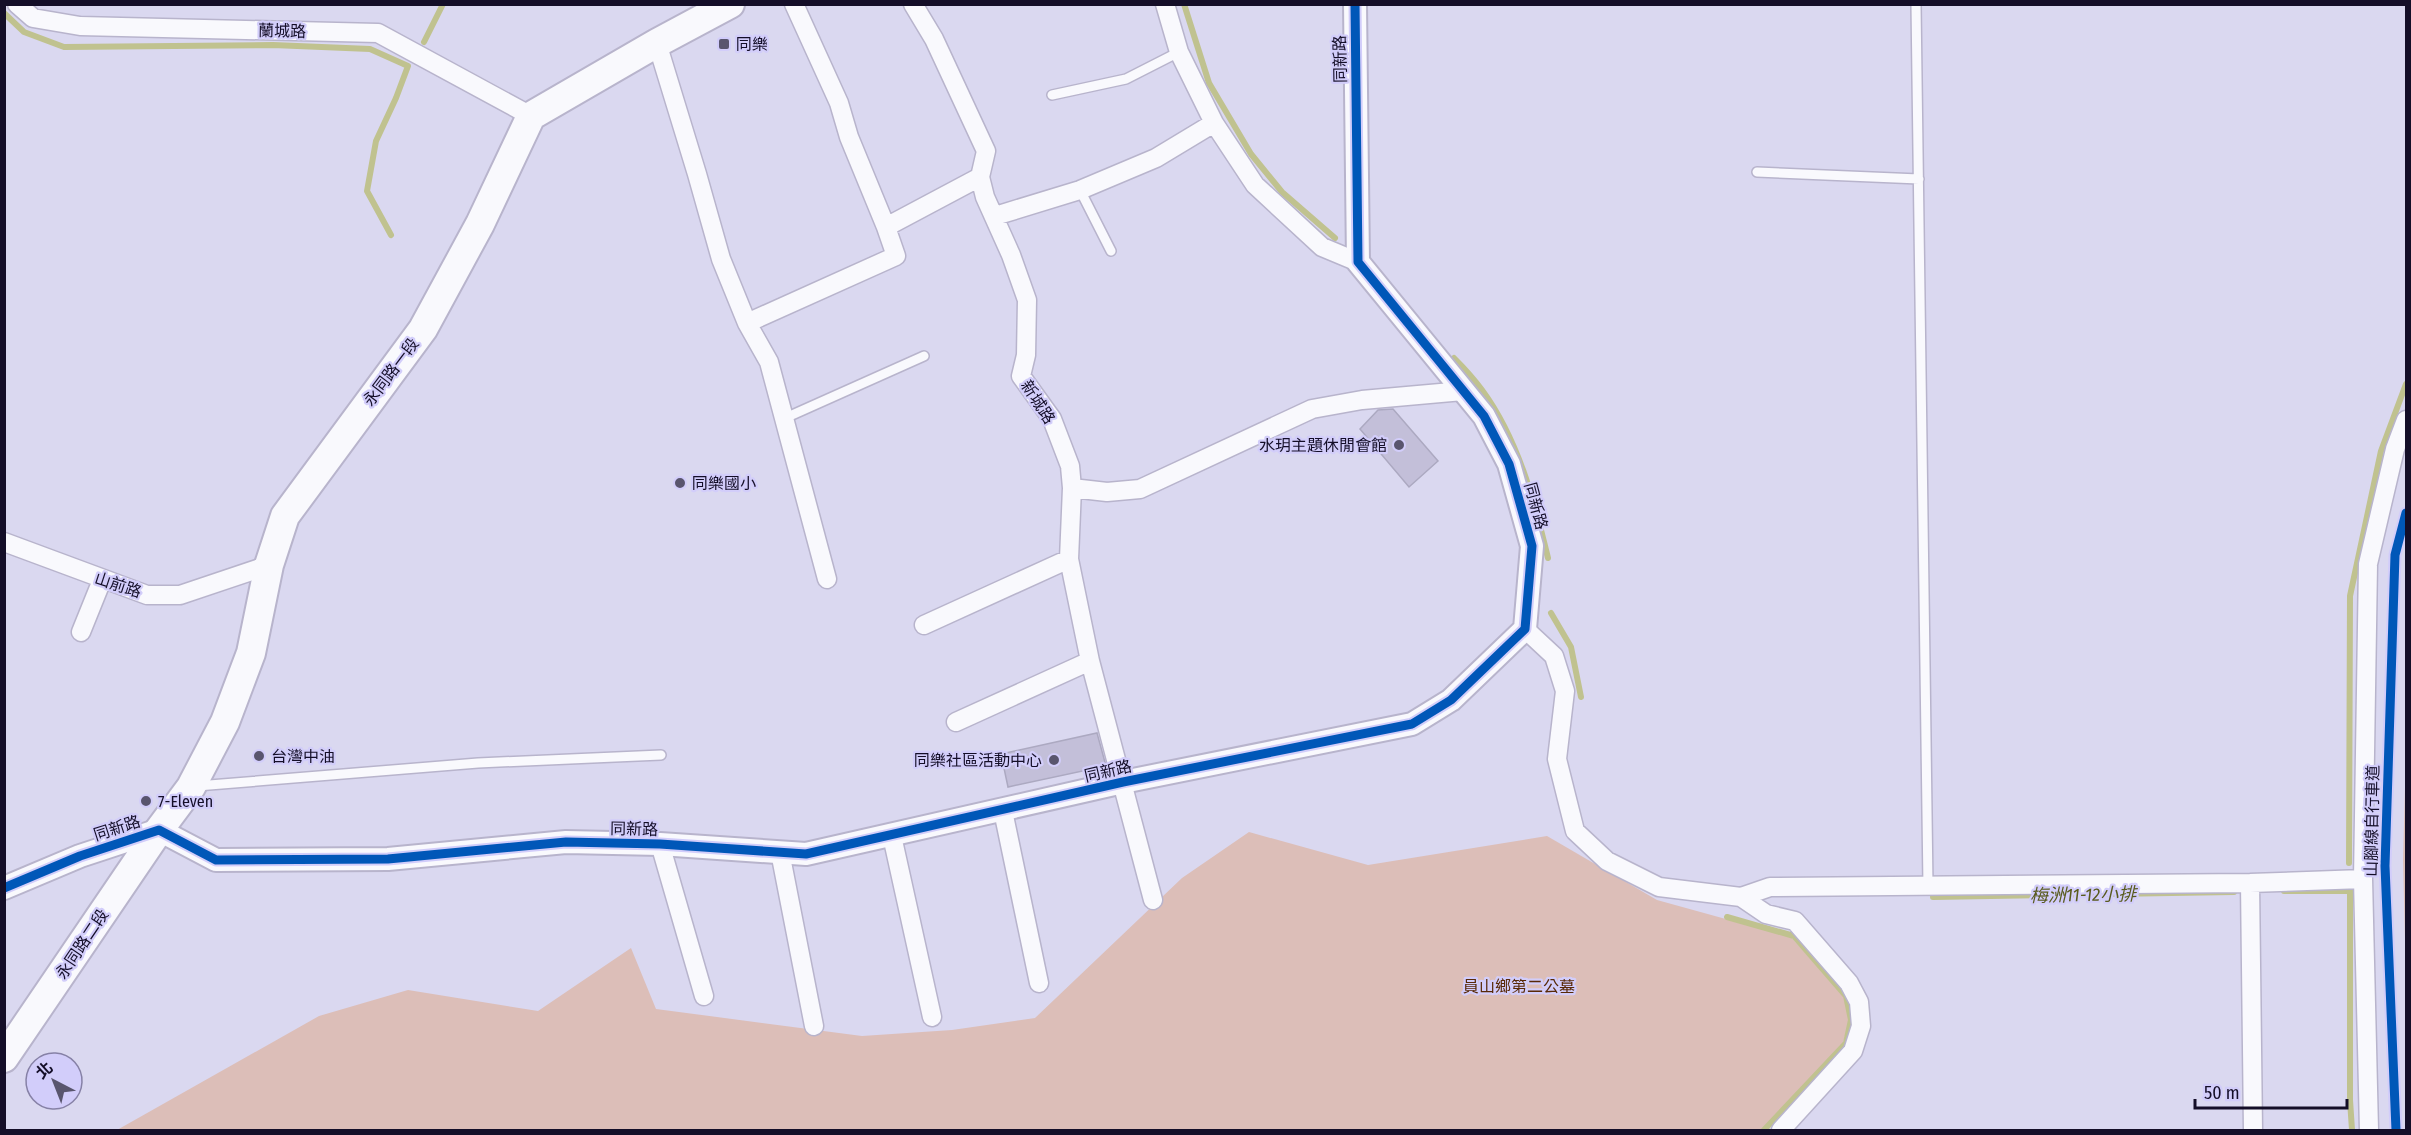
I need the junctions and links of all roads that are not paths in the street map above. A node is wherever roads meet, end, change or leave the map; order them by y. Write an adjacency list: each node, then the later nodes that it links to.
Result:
1 (17, 4): 11 (street, 蘭城路)
2 (730, 4): 8 (main road)
3 (794, 4): 18 (street)
4 (912, 4): 14 (street, 新城路)
5 (1165, 4): 9 (street)
6 (1354, 4): 20 (street, 同新路)
7 (1916, 4): 15 (lane)
8 (657, 43): 11 (main road); 21 (street)
9 (1179, 52): 10 (lane); 12 (street)
10 (1052, 95)
11 (531, 116): 29 (main road, 永同路一段)
12 (1214, 123): 16 (street); 20 (street)
13 (1757, 172): 15 (lane)
14 (980, 177): 17 (street, 新城路); 18 (street)
15 (1919, 179): 47 (lane)
16 (1080, 190): 17 (street); 19 (lane)
17 (995, 216): 26 (street, 新城路)
18 (886, 227): 21 (street)
19 (1111, 251)
20 (1358, 262): 23 (street, 同新路)
21 (747, 323): 24 (street)
22 (924, 356): 24 (lane)
23 (1463, 391): 26 (street); 33 (street, 同新路)
24 (783, 419): 30 (street)
25 (2406, 420): 45 (street)
26 (1072, 488): 28 (street, 新城路)
27 (4, 542): 31 (street, 山前路)
28 (1069, 559): 32 (street); 35 (street, 新城路)
29 (269, 565): 31 (street, 山前路); 39 (main road, 永同路一段)
30 (827, 579)
31 (102, 580): 34 (street)
32 (924, 625)
33 (1525, 629): 38 (street, 同新路); 49 (street)
34 (81, 632)
35 (1090, 661): 36 (street); 38 (street, 新城路)
36 (956, 722)
37 (661, 755): 39 (lane)
38 (1123, 782): 40 (street, 同新路); 50 (street, 新城路)
39 (191, 787): 41 (main road, 永同路一段)
40 (1003, 811): 42 (street, 同新路); 51 (street)
41 (159, 830): 43 (street, 同新路); 48 (street, 同新路); 55 (main road, 永同路二段)
42 (892, 836): 44 (street, 同新路); 53 (street)
43 (660, 844): 44 (street, 同新路); 52 (street)
44 (780, 852): 54 (street)
45 (2363, 879): 46 (street); 58 (street)
46 (2250, 883): 47 (street); 57 (street)
47 (1928, 886): 49 (street)
48 (4, 888)
49 (1741, 897): 56 (street)
50 (1153, 900)
51 (1039, 983)
52 (704, 996)
53 (932, 1017)
54 (814, 1026)
55 (4, 1058)
56 (1781, 1131)
57 (2253, 1131)
58 (2369, 1131)

